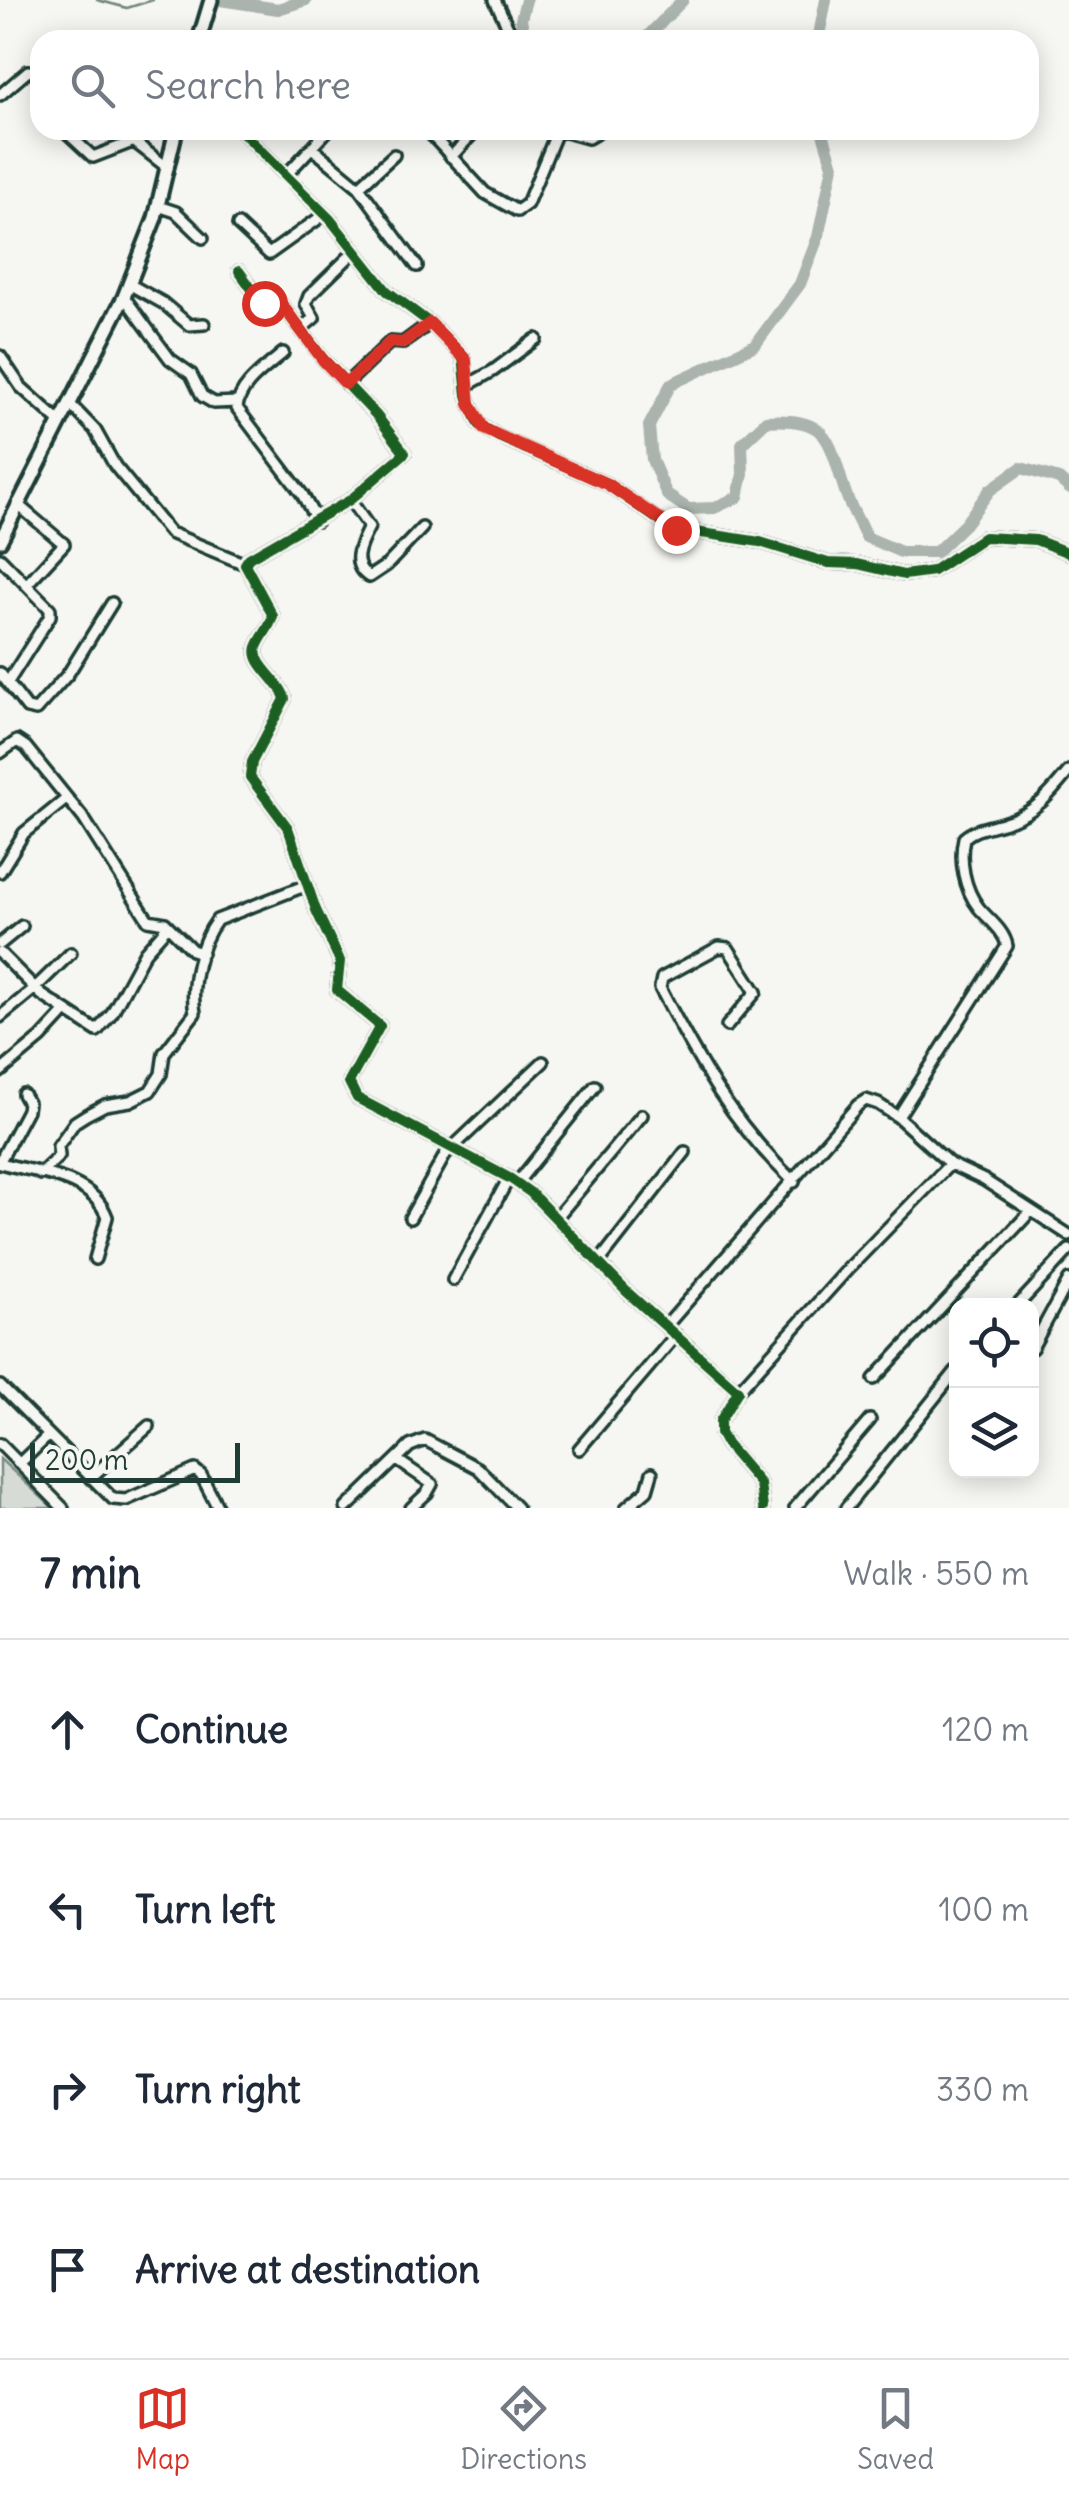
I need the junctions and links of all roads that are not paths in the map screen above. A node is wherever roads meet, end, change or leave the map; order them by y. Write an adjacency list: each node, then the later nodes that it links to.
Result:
1 (495, 0): 4 (street)
2 (210, 3): 3 (main road)
3 (202, 30)
4 (509, 30)
5 (30, 71): 6 (street)
6 (0, 95)
7 (75, 140): 14 (street)
8 (174, 140): 18 (main road)
9 (251, 140): 19 (street)
10 (319, 140): 15 (street)
11 (436, 140): 17 (street)
12 (467, 140): 17 (street)
13 (554, 140): 17 (street)
14 (132, 142): 18 (street)
15 (312, 148): 19 (street); 20 (street)
16 (394, 154): 20 (street)
17 (451, 158)
18 (168, 168): 21 (main road)
19 (287, 174): 22 (street)
20 (359, 187): 26 (street)
21 (158, 206): 24 (street); 28 (main road)
22 (326, 214): 23 (street); 25 (street)
23 (238, 225)
24 (203, 238)
25 (355, 252): 30 (street); 32 (street)
26 (417, 266)
27 (238, 271): 32 (street)
28 (129, 284): 29 (main road); 31 (street)
29 (124, 297): 38 (street); 39 (main road)
30 (430, 323): 36 (street); 37 (street)
31 (204, 324)
32 (302, 329): 36 (street)
33 (536, 339): 37 (street)
34 (282, 353): 38 (street)
35 (0, 356): 40 (street)
36 (346, 384): 41 (street)
37 (466, 386): 46 (street)
38 (237, 402): 43 (street)
39 (69, 403): 40 (main road); 48 (street)
40 (60, 421): 42 (main road)
41 (350, 500): 43 (street); 44 (street)
42 (17, 504): 45 (main road); 49 (street)
43 (317, 521): 48 (street)
44 (422, 528)
45 (0, 541)
46 (1069, 553)
47 (0, 558): 49 (street)
48 (245, 564): 57 (street)
49 (27, 584): 52 (street)
50 (112, 603): 52 (street)
51 (0, 673): 52 (street)
52 (8, 682)
53 (2, 747): 55 (street)
54 (1069, 772): 73 (street)
55 (65, 800): 56 (street); 59 (street)
56 (0, 872)
57 (307, 885): 63 (street); 74 (street)
58 (22, 926): 60 (street)
59 (168, 926): 63 (street); 65 (street)
60 (0, 944)
61 (0, 953): 64 (street)
62 (71, 953): 64 (street)
63 (202, 953): 78 (street)
64 (34, 989): 65 (street); 66 (street)
65 (64, 1012): 69 (street)
66 (0, 1017)
67 (727, 1026): 80 (street)
68 (543, 1062): 74 (street)
69 (0, 1072)
70 (595, 1086): 79 (street)
71 (23, 1094): 76 (street)
72 (642, 1115): 83 (street)
73 (898, 1116): 77 (street); 80 (street)
74 (450, 1149): 79 (street); 82 (street)
75 (684, 1152): 87 (street)
76 (0, 1162): 78 (street)
77 (950, 1164): 81 (street); 97 (street)
78 (40, 1174): 86 (street)
79 (513, 1180): 83 (street); 88 (street)
80 (794, 1182): 91 (street)
81 (1031, 1211): 84 (street); 94 (street)
82 (410, 1218)
83 (556, 1218): 87 (street)
84 (1069, 1235)
85 (1069, 1250): 90 (street)
86 (95, 1259)
87 (598, 1262): 91 (street)
88 (453, 1280)
89 (1069, 1280): 92 (street)
90 (1025, 1298)
91 (666, 1326): 93 (street)
92 (1039, 1335)
93 (676, 1336): 97 (street); 102 (street)
94 (874, 1378)
95 (949, 1380): 115 (street)
96 (0, 1386): 100 (street)
97 (738, 1390): 113 (street)
98 (870, 1420): 114 (street)
99 (149, 1426): 106 (street)
100 (49, 1435): 104 (street); 106 (street)
101 (0, 1444): 104 (street)
102 (579, 1449)
103 (397, 1460): 109 (street); 110 (street); 111 (street)
104 (20, 1464): 107 (street)
105 (652, 1473): 112 (street)
106 (90, 1478): 108 (street)
107 (62, 1508)
108 (218, 1508)
109 (346, 1508)
110 (412, 1508)
111 (518, 1508)
112 (626, 1508)
113 (764, 1508)
114 (795, 1508)
115 (846, 1508)

